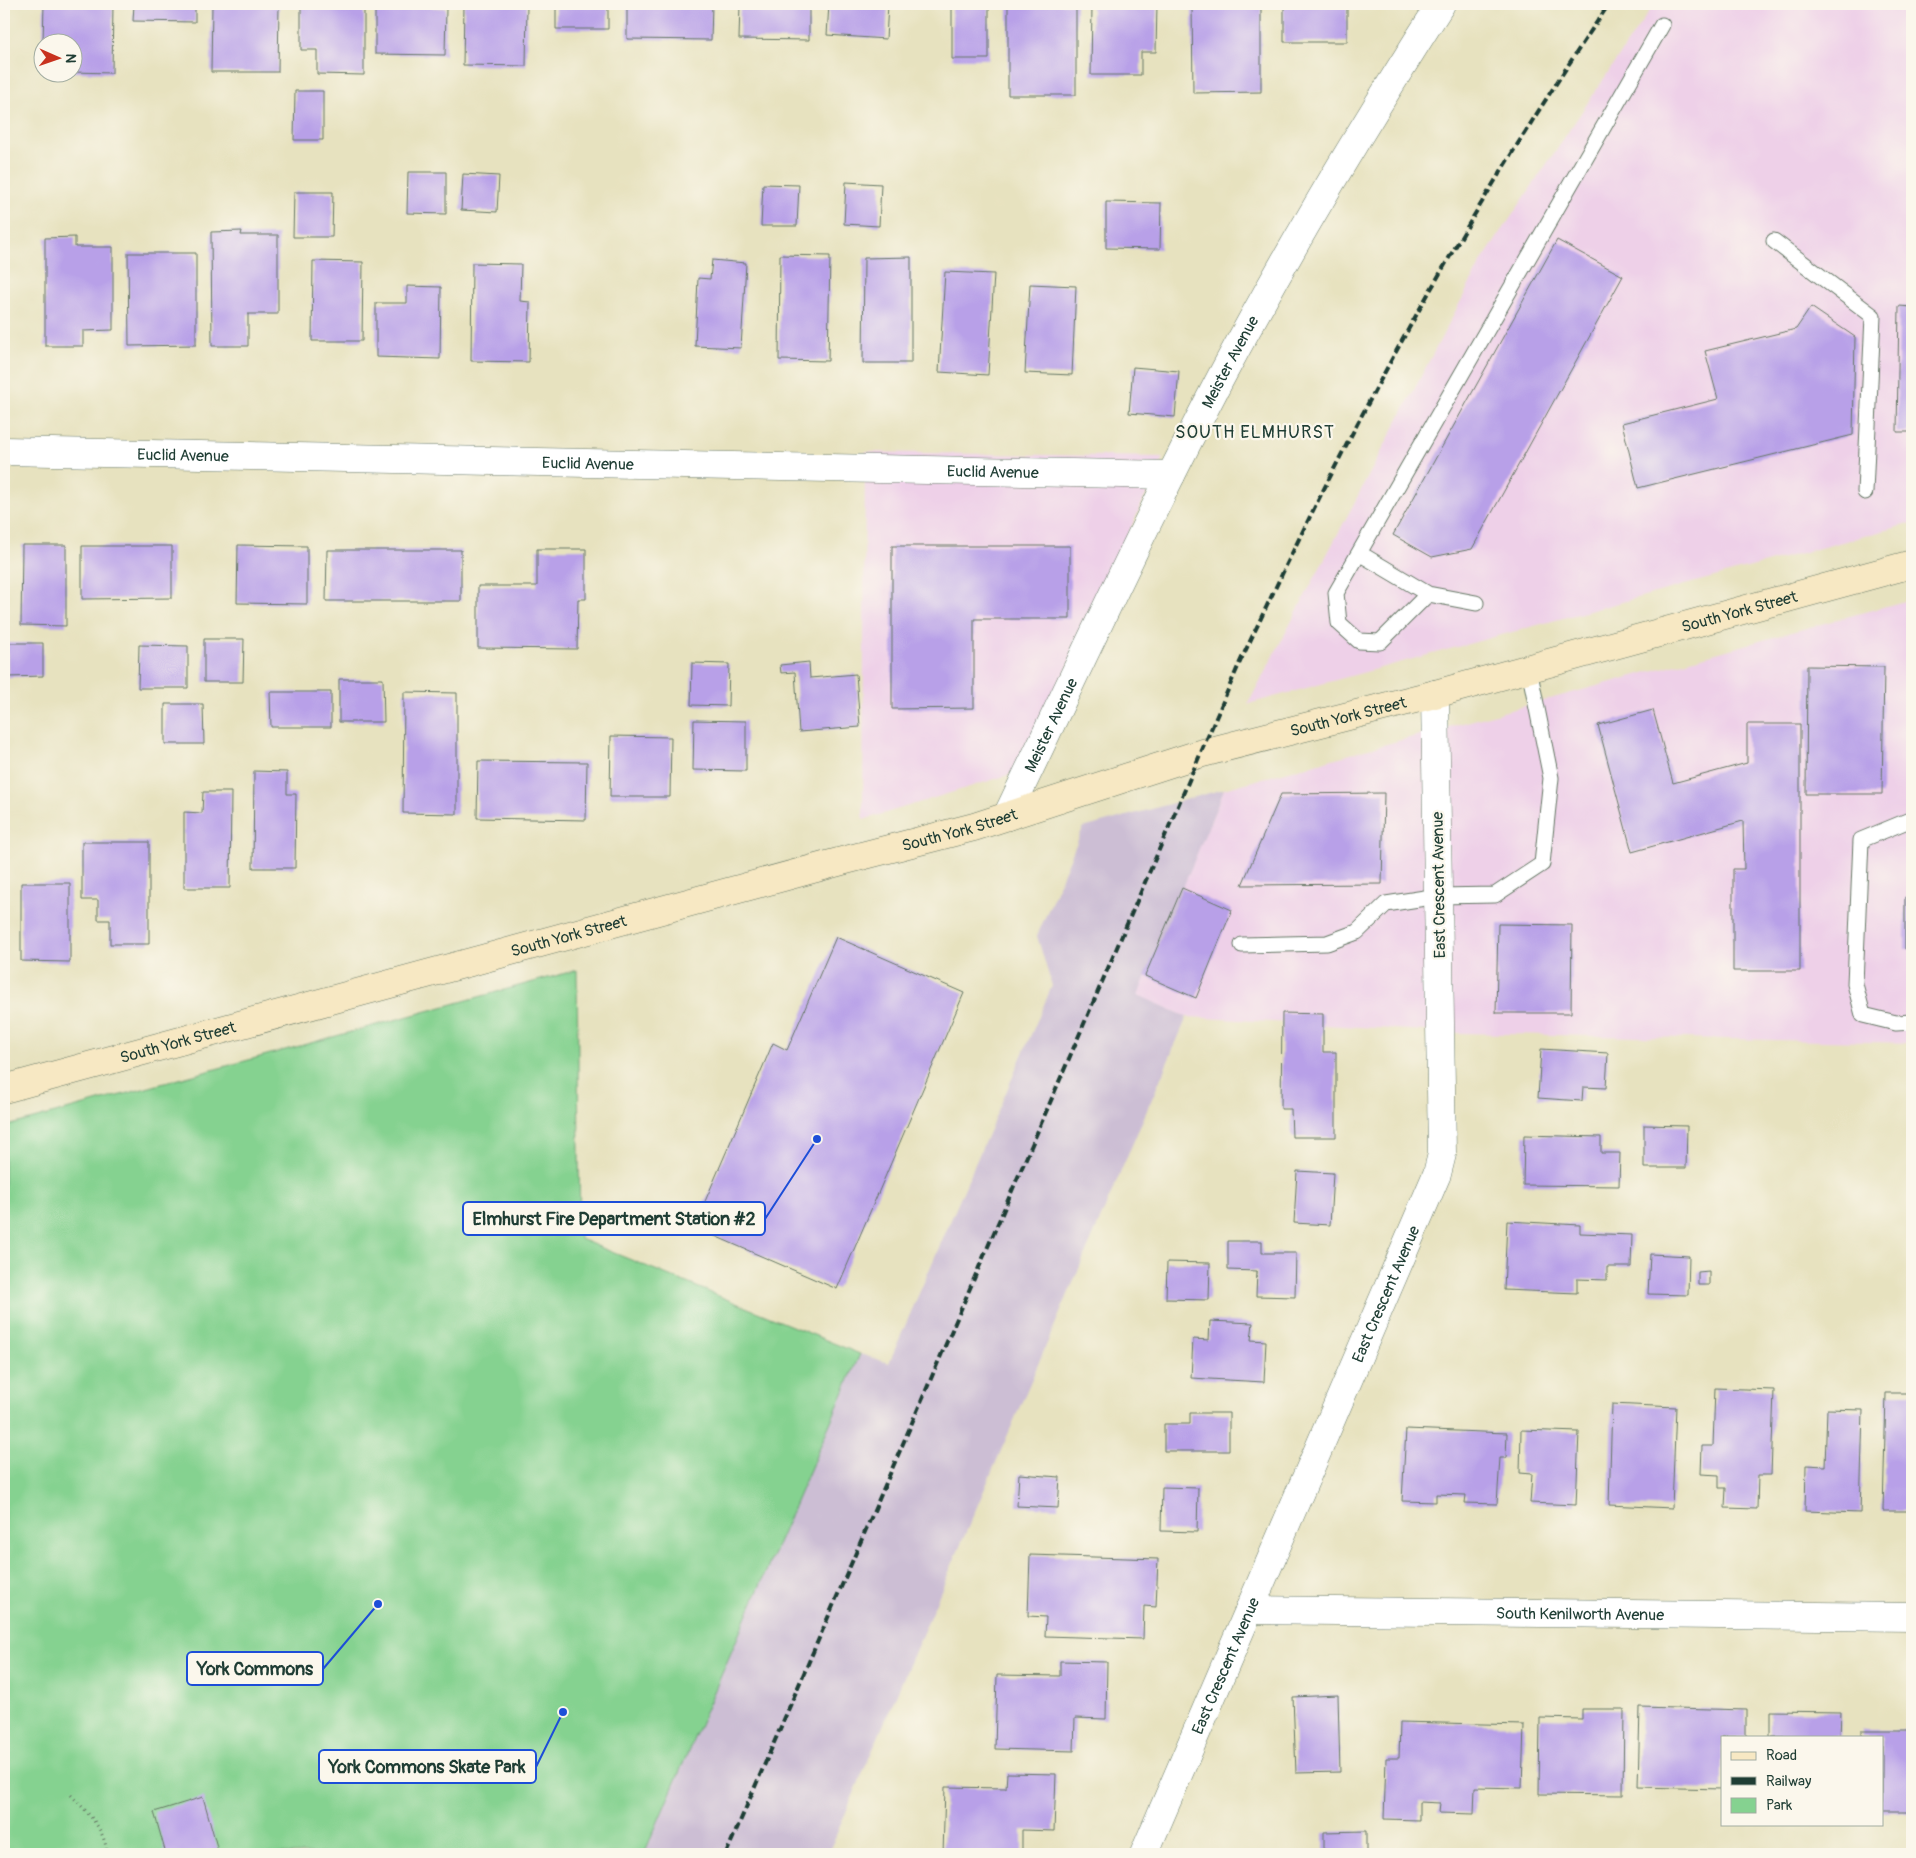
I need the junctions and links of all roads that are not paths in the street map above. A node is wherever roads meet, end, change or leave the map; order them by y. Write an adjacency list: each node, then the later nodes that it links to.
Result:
1 (1441, 4): 5 (street, Meister Avenue)
2 (1662, 25): 7 (lane)
3 (1774, 241): 6 (lane)
4 (4, 450): 5 (street, Euclid Avenue)
5 (1171, 475): 13 (street, Meister Avenue)
6 (1865, 492)
7 (1359, 553): 9 (lane); 9 (lane)
8 (1912, 564): 11 (main road, South York Street)
9 (1428, 594): 10 (lane)
10 (1476, 603)
11 (1529, 668): 12 (main road, South York Street); 15 (lane)
12 (1435, 694): 13 (main road, South York Street); 15 (street, East Crescent Avenue)
13 (1007, 816): 18 (main road, South York Street)
14 (1912, 819): 17 (lane)
15 (1438, 896): 16 (lane); 19 (street, East Crescent Avenue)
16 (1242, 945)
17 (1912, 1022)
18 (4, 1090)
19 (1249, 1610): 20 (street, South Kenilworth Avenue); 21 (street, East Crescent Avenue)
20 (1912, 1617)
21 (1144, 1854)

